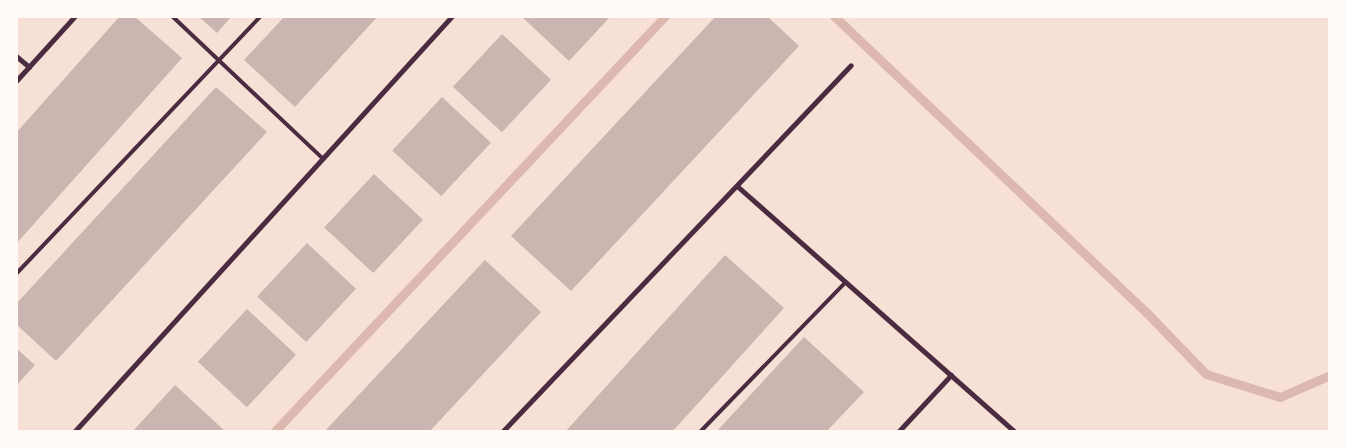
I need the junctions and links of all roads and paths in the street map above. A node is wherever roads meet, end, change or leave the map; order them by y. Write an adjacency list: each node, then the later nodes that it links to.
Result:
1 (75, 16): 8 (street)
2 (172, 16): 6 (lane)
3 (260, 16): 6 (lane)
4 (452, 16): 10 (street)
5 (16, 56): 8 (street)
6 (219, 60): 10 (lane); 12 (lane)
7 (851, 65): 11 (street)
8 (29, 67): 9 (street)
9 (16, 81)
10 (323, 159): 15 (street)
11 (737, 186): 13 (street); 16 (street)
12 (16, 274)
13 (846, 282): 14 (street); 17 (lane)
14 (951, 375): 18 (street); 19 (street)
15 (74, 432)
16 (502, 432)
17 (700, 432)
18 (898, 432)
19 (1015, 432)

